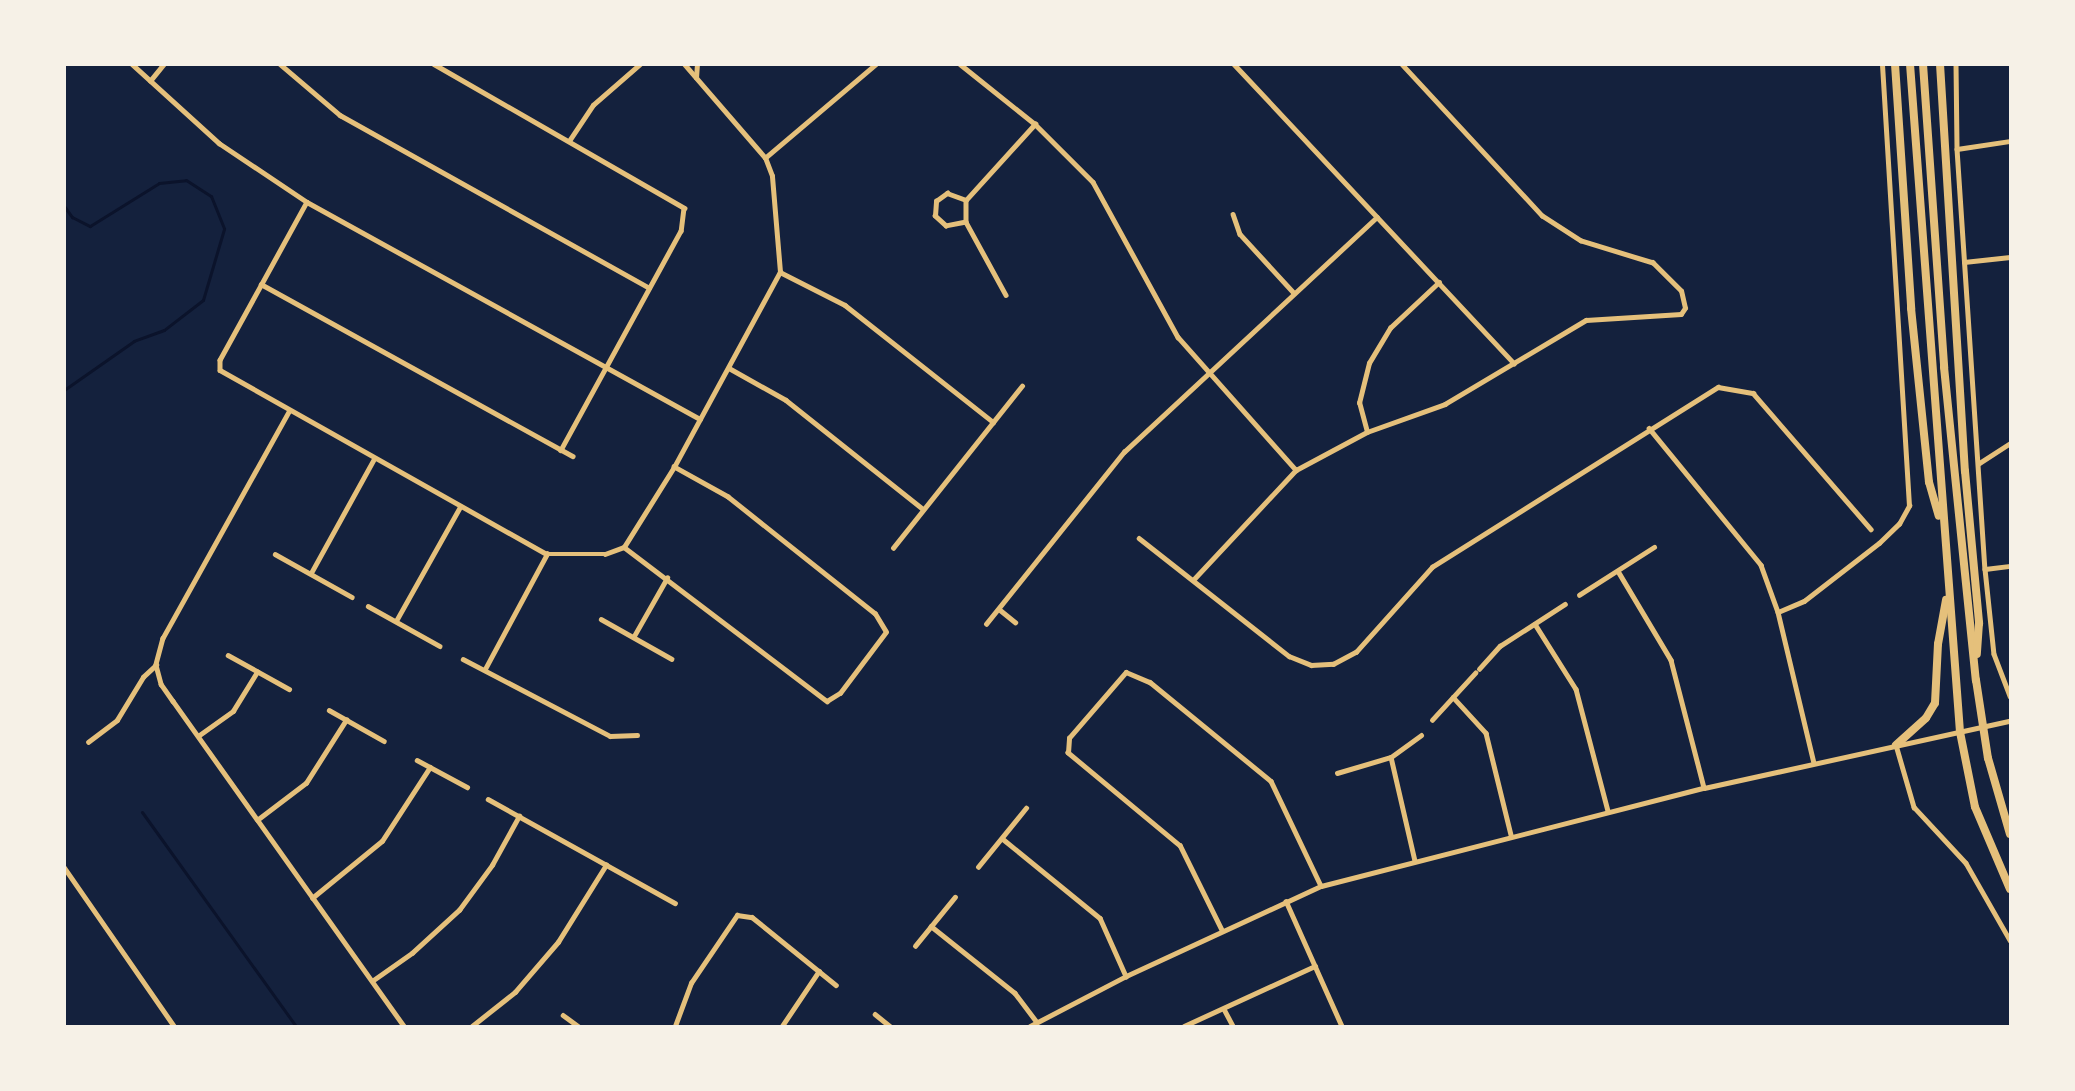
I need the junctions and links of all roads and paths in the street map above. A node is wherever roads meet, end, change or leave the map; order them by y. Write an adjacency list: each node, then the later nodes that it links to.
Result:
1 (132, 64): 19 (street)
2 (164, 64): 19 (street)
3 (280, 64): 35 (street)
4 (434, 64): 21 (street)
5 (640, 64): 21 (street)
6 (684, 64): 18 (street)
7 (697, 64): 18 (street)
8 (876, 64): 24 (street)
9 (960, 64): 20 (street)
10 (1234, 64): 28 (street)
11 (1401, 64): 38 (street)
12 (1882, 64): 77 (street)
13 (1895, 64): 58 (highway)
14 (1910, 64): 58 (highway)
15 (1923, 64): 93 (highway)
16 (1940, 64): 93 (highway)
17 (1956, 64): 23 (street)
18 (696, 78): 24 (street)
19 (150, 81): 26 (street)
20 (1035, 124): 25 (street); 41 (street)
21 (569, 141): 35 (street)
22 (2010, 141): 23 (street)
23 (1957, 149): 31 (street)
24 (765, 158): 32 (street)
25 (966, 200): 29 (street); 29 (street)
26 (307, 202): 34 (street); 39 (street)
27 (1233, 214): 36 (street)
28 (1377, 217): 33 (street); 36 (street)
29 (966, 222): 37 (street)
30 (2010, 257): 31 (street)
31 (1964, 262): 52 (street)
32 (780, 272): 40 (street); 45 (street)
33 (1439, 282): 38 (street); 47 (street)
34 (261, 284): 43 (street); 49 (street)
35 (649, 288): 39 (street)
36 (1294, 292): 41 (street)
37 (1006, 295)
38 (1514, 363): 47 (street)
39 (607, 367): 44 (street); 49 (street)
40 (729, 368): 44 (street); 56 (street)
41 (1207, 374): 54 (street); 76 (street)
42 (1022, 386): 45 (street)
43 (289, 412): 51 (street); 88 (street)
44 (700, 419): 53 (street)
45 (993, 422): 56 (street)
46 (1650, 428): 57 (street); 70 (street); 77 (street)
47 (1367, 432): 54 (street)
48 (2010, 443): 52 (street)
49 (561, 450): 50 (street)
50 (573, 456)
51 (374, 459): 55 (street); 68 (street)
52 (1978, 464): 66 (street)
53 (674, 467): 60 (street); 69 (street)
54 (1296, 470): 70 (street)
55 (460, 507): 64 (street); 79 (street)
56 (923, 509): 62 (street)
57 (1871, 529)
58 (1944, 533): 71 (highway)
59 (1139, 538): 70 (street)
60 (624, 547): 64 (street); 69 (street)
61 (1654, 547): 67 (street)
62 (893, 548)
63 (275, 554): 68 (street)
64 (547, 554): 89 (street)
65 (2010, 566): 66 (street)
66 (1985, 569): 95 (street)
67 (1618, 571): 72 (street); 115 (street)
68 (311, 573): 73 (street)
69 (667, 578): 83 (street)
70 (1193, 580)
71 (1948, 590): 102 (highway); 108 (highway)
72 (1579, 595)
73 (352, 597)
74 (1565, 604): 82 (street)
75 (368, 606): 79 (street)
76 (999, 609): 80 (street); 81 (street)
77 (1778, 612): 111 (street)
78 (601, 620): 83 (street)
79 (396, 621): 84 (street)
80 (1015, 622)
81 (986, 624)
82 (1535, 624): 90 (street); 118 (street)
83 (634, 636): 87 (street)
84 (440, 646)
85 (228, 655): 91 (street)
86 (463, 658): 89 (street)
87 (672, 658)
88 (156, 665): 105 (street); 107 (street)
89 (485, 669): 103 (street)
90 (1479, 669)
91 (257, 672): 94 (street); 105 (street)
92 (1475, 674): 96 (street)
93 (1976, 680): 101 (highway)
94 (289, 689)
95 (2010, 696)
96 (1453, 697): 99 (street); 122 (street)
97 (329, 710): 98 (street)
98 (346, 720): 106 (street); 120 (street)
99 (1432, 720)
100 (2010, 721): 101 (street)
101 (1982, 728): 102 (street); 121 (highway)
102 (1960, 732): 108 (street); 129 (highway)
103 (637, 735)
104 (1421, 735): 109 (street)
105 (198, 736): 120 (street)
106 (384, 741)
107 (88, 742)
108 (1896, 746): 111 (street); 136 (street)
109 (1390, 757): 113 (street); 124 (street)
110 (417, 760): 112 (street)
111 (1814, 763): 115 (street)
112 (430, 767): 114 (street); 131 (street)
113 (1337, 773)
114 (467, 787)
115 (1704, 788): 118 (street)
116 (488, 799): 119 (street)
117 (1026, 808): 123 (street)
118 (1608, 811): 122 (street)
119 (519, 816): 125 (street); 141 (street)
120 (257, 820): 131 (street)
121 (2010, 834)
122 (1511, 835): 124 (street)
123 (1003, 839): 127 (street); 140 (street)
124 (1416, 861): 128 (street)
125 (606, 865): 133 (street); 149 (street)
126 (64, 867): 147 (street)
127 (978, 867)
128 (1321, 886): 132 (street); 135 (street)
129 (2010, 889)
130 (955, 897): 134 (street)
131 (312, 898): 141 (street)
132 (1286, 902): 135 (street); 138 (street)
133 (675, 903)
134 (931, 926): 137 (street); 146 (street)
135 (1222, 932): 140 (street)
136 (2010, 940)
137 (915, 946)
138 (1315, 966): 143 (street); 157 (street)
139 (819, 971): 142 (street); 151 (street); 152 (street)
140 (1126, 976): 146 (street)
141 (372, 981): 148 (street)
142 (836, 985)
143 (1224, 1009): 155 (street); 156 (street)
144 (875, 1014): 153 (street)
145 (563, 1015): 150 (street)
146 (1036, 1021): 154 (street)
147 (174, 1026)
148 (404, 1026)
149 (472, 1026)
150 (578, 1026)
151 (675, 1026)
152 (782, 1026)
153 (890, 1026)
154 (1030, 1026)
155 (1184, 1026)
156 (1233, 1026)
157 (1342, 1026)

